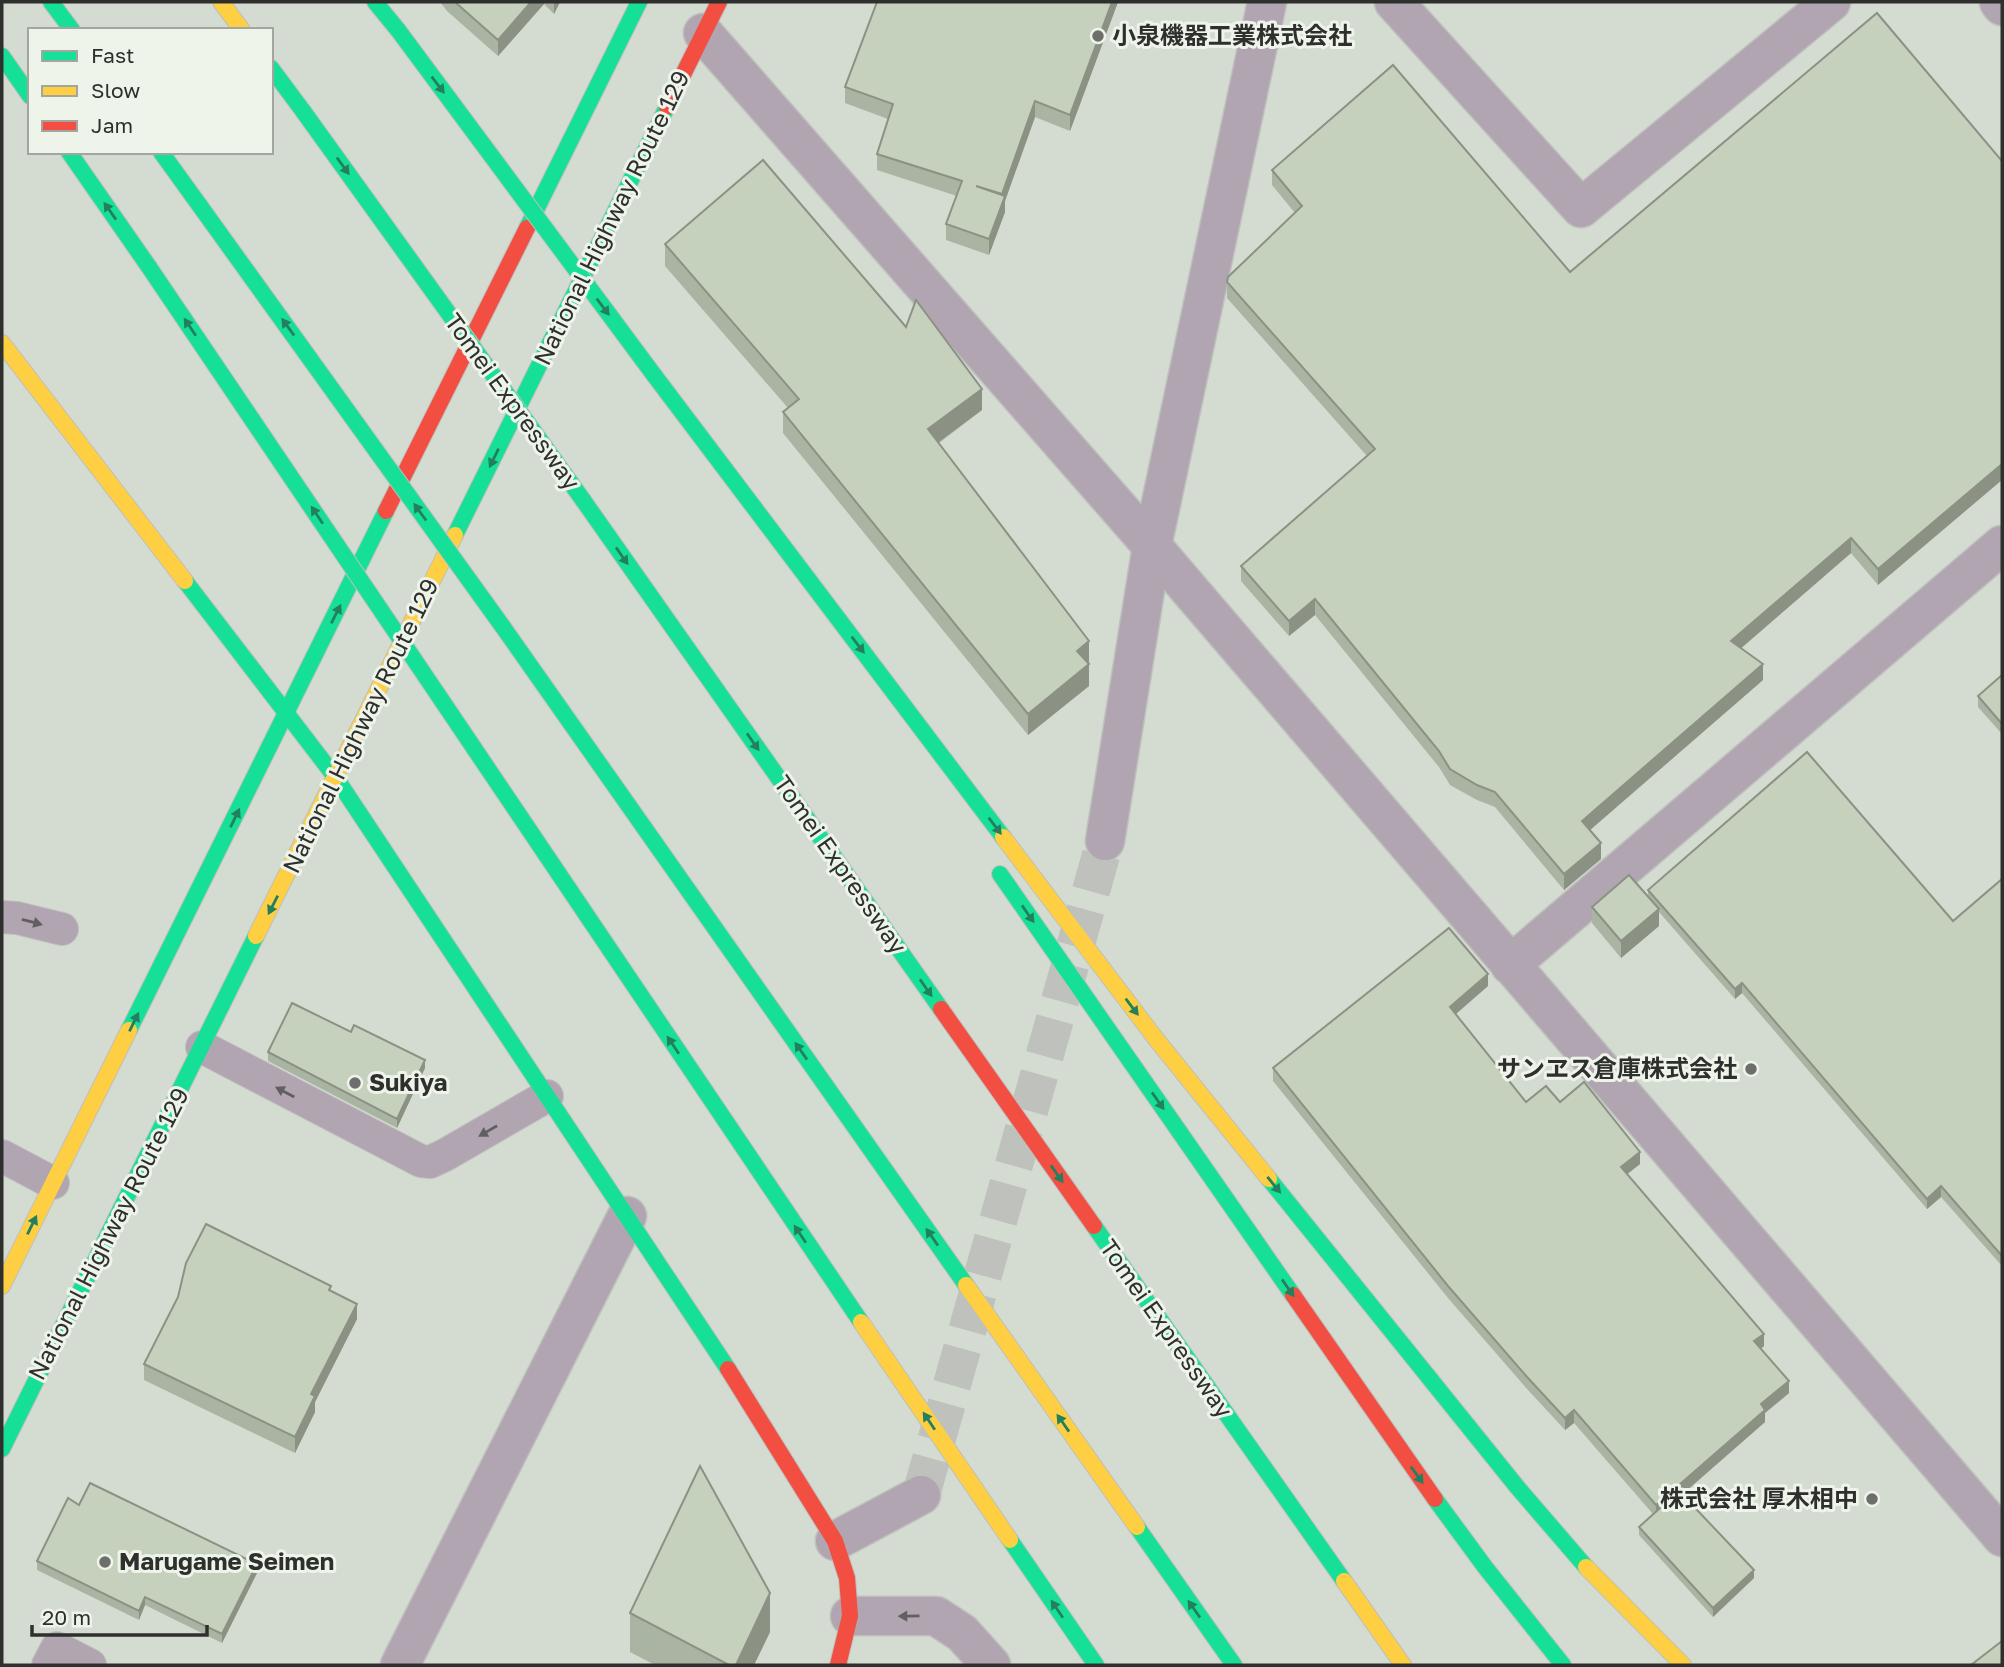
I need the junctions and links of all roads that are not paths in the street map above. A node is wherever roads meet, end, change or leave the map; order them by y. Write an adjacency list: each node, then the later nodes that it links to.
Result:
1 (51, 2): 9 (main road)
2 (221, 2): 10 (main road)
3 (375, 2): 17 (main road, one-way to 17, bridge)
4 (639, 2): 21 (main road, one-way to 4)
5 (1267, 2): 19 (street)
6 (1394, 2): 7 (street)
7 (1831, 2)
8 (711, 17): 19 (street); 22 (main road, National Highway Route 129, one-way to 22)
9 (70, 28)
10 (240, 28)
11 (2, 55): 13 (main road)
12 (273, 71): 46 (main road, Tomei Expressway, one-way to 46, bridge)
13 (28, 93)
14 (70, 154): 44 (main road, one-way to 14, bridge)
15 (162, 154): 45 (main road, one-way to 15, bridge)
16 (2, 343): 21 (main road)
17 (654, 375): 20 (main road); 48 (main road, one-way to 48)
18 (2002, 545): 27 (street)
19 (1152, 547): 23 (street); 27 (street)
20 (883, 706)
21 (287, 713): 22 (main road); 31 (main road, one-way to 21)
22 (336, 778): 28 (main road, National Highway Route 129, one-way to 28); 29 (main road)
23 (1105, 841)
24 (994, 865): 47 (main road, one-way to 47)
25 (2, 917): 26 (lane, one-way to 26)
26 (62, 929)
27 (1510, 965): 36 (street)
28 (202, 1047): 29 (lane, one-way to 28); 34 (main road, National Highway Route 129)
29 (547, 1096): 32 (main road)
30 (2, 1156): 31 (lane)
31 (53, 1182): 33 (main road, one-way to 31)
32 (627, 1216): 37 (main road); 41 (street)
33 (2, 1286)
34 (2, 1449)
35 (921, 1495): 37 (street)
36 (2002, 1537)
37 (835, 1541): 38 (main road)
38 (850, 1616): 42 (main road); 43 (street, one-way to 38)
39 (48, 1665): 40 (lane)
40 (90, 1665)
41 (400, 1665)
42 (838, 1665)
43 (991, 1665)
44 (1096, 1665)
45 (1234, 1665)
46 (1404, 1665)
47 (1563, 1665)
48 (1683, 1665)

